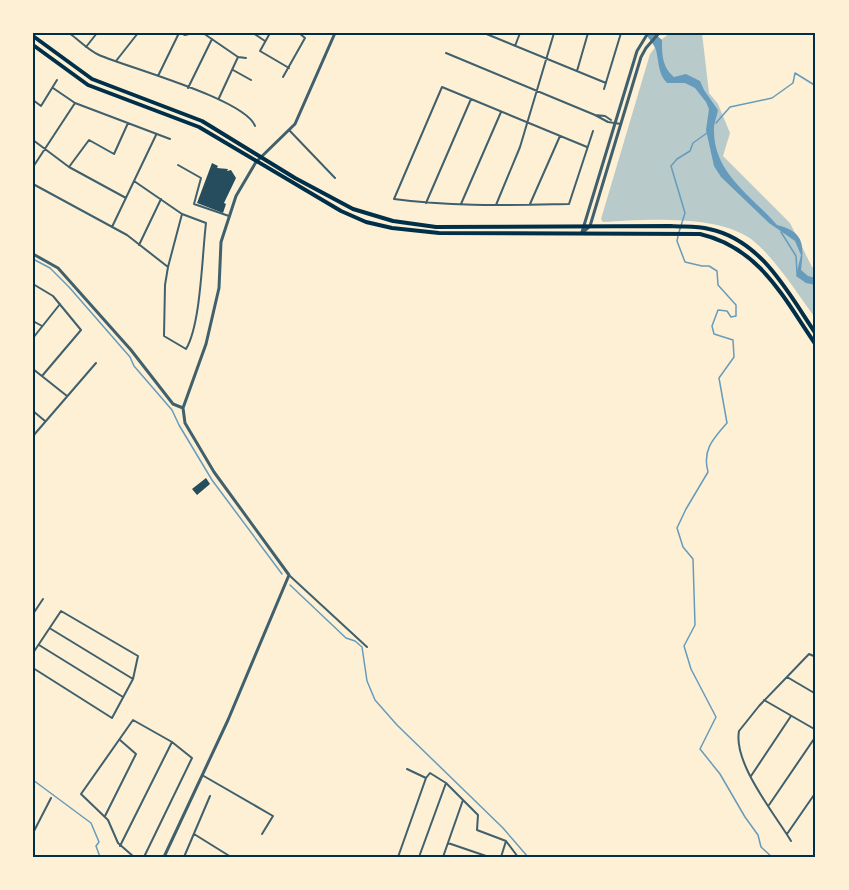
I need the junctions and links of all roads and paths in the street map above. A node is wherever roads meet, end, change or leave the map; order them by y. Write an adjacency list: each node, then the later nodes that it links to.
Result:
1 (69, 33): 23 (street)
2 (97, 33): 23 (street)
3 (138, 33): 28 (street)
4 (180, 33): 5 (street); 32 (street)
5 (193, 33)
6 (203, 33): 19 (street)
7 (253, 33): 20 (street)
8 (270, 33): 20 (street)
9 (299, 33): 29 (street)
10 (335, 33): 51 (street)
11 (484, 33): 22 (street)
12 (520, 33): 22 (street)
13 (554, 33): 27 (street)
14 (588, 33): 31 (street)
15 (621, 33): 36 (street)
16 (648, 33): 46 (street)
17 (659, 33): 49 (street)
18 (33, 36): 59 (main road)
19 (212, 39): 25 (street); 38 (street)
20 (265, 41): 29 (street)
21 (33, 45): 60 (main road)
22 (514, 46): 27 (street)
23 (86, 47): 28 (street)
24 (446, 53): 40 (street)
25 (238, 57): 26 (street); 30 (street)
26 (246, 58)
27 (546, 58): 31 (street); 40 (street)
28 (116, 61): 32 (street)
29 (289, 68): 33 (street)
30 (233, 70): 35 (street); 41 (street)
31 (577, 71): 36 (street)
32 (158, 76): 38 (street)
33 (284, 77)
34 (57, 80): 37 (street)
35 (250, 80)
36 (606, 83): 39 (street)
37 (52, 88): 43 (street); 44 (street)
38 (188, 88): 41 (street)
39 (604, 89)
40 (537, 90): 46 (street); 48 (street)
41 (219, 99): 50 (street)
42 (471, 99): 45 (street); 69 (street); 69 (street)
43 (33, 100)
44 (75, 103): 47 (street); 58 (street)
45 (501, 111): 48 (street); 70 (street)
46 (614, 122): 49 (street); 75 (street)
47 (128, 123): 53 (street); 63 (street)
48 (527, 123): 54 (street); 72 (street)
49 (621, 124): 76 (street)
50 (255, 126)
51 (289, 130): 59 (street); 64 (street)
52 (593, 131): 57 (street)
53 (156, 134): 55 (street); 65 (street)
54 (560, 136): 57 (street); 71 (street)
55 (170, 139)
56 (33, 141): 58 (street)
57 (587, 147): 71 (street)
58 (44, 148): 62 (street); 63 (street)
59 (261, 156): 60 (street); 75 (main road)
60 (256, 162): 74 (street); 79 (main road)
61 (178, 165): 74 (street)
62 (33, 167)
63 (69, 167): 67 (street)
64 (335, 178)
65 (134, 181): 67 (street); 68 (street)
66 (33, 184): 77 (street)
67 (126, 198): 77 (street)
68 (161, 199): 73 (street); 81 (street)
69 (426, 203): 70 (street)
70 (461, 204): 72 (street)
71 (530, 204): 72 (street)
72 (496, 205)
73 (182, 214): 83 (street); 83 (street)
74 (229, 216): 95 (street)
75 (583, 226): 76 (main road); 79 (street)
76 (590, 226): 78 (main road); 79 (street)
77 (112, 227): 81 (street)
78 (681, 227): 80 (main road); 88 (main road)
79 (582, 233): 80 (main road)
80 (680, 233): 90 (main road)
81 (139, 245): 83 (street)
82 (33, 254): 95 (street)
83 (168, 267)
84 (33, 284): 85 (street)
85 (60, 304): 87 (street); 93 (street)
86 (33, 321): 87 (street)
87 (42, 326): 89 (street)
88 (816, 334)
89 (33, 338)
90 (816, 345)
91 (96, 363): 94 (street)
92 (33, 369): 93 (street)
93 (42, 376): 94 (street)
94 (67, 396): 97 (street)
95 (183, 408): 99 (street)
96 (33, 411): 97 (street)
97 (45, 421): 98 (street)
98 (33, 436)
99 (289, 575): 104 (street); 119 (street)
100 (43, 599): 101 (street)
101 (33, 614)
102 (50, 629): 103 (street); 109 (street); 109 (street)
103 (39, 645): 105 (street); 111 (street)
104 (367, 647)
105 (33, 654)
106 (816, 657): 108 (street)
107 (33, 668): 111 (street)
108 (787, 677): 110 (street); 112 (street)
109 (133, 679): 111 (street)
110 (816, 694)
111 (123, 697)
112 (764, 700): 113 (street); 120 (street)
113 (791, 716): 114 (street); 120 (street)
114 (816, 730)
115 (816, 736): 127 (street)
116 (120, 740): 117 (street); 128 (street); 128 (street)
117 (172, 742): 136 (street); 138 (street)
118 (407, 769): 121 (street)
119 (202, 775): 131 (street); 139 (street)
120 (750, 776): 127 (street)
121 (426, 778): 122 (street); 142 (street)
122 (446, 783): 126 (street); 143 (street)
123 (816, 792): 132 (street)
124 (210, 796): 130 (street)
125 (51, 798): 129 (street)
126 (463, 800): 133 (street); 135 (street)
127 (769, 805): 132 (street)
128 (105, 817): 136 (street)
129 (33, 833)
130 (194, 834): 140 (street); 141 (street)
131 (262, 834)
132 (787, 834): 134 (street)
133 (506, 841): 146 (street); 147 (street)
134 (791, 841)
135 (448, 843): 144 (street); 145 (street)
136 (120, 846): 137 (street)
137 (134, 857)
138 (144, 857)
139 (164, 857)
140 (184, 857)
141 (231, 857)
142 (398, 857)
143 (419, 857)
144 (443, 857)
145 (489, 857)
146 (501, 857)
147 (518, 857)

